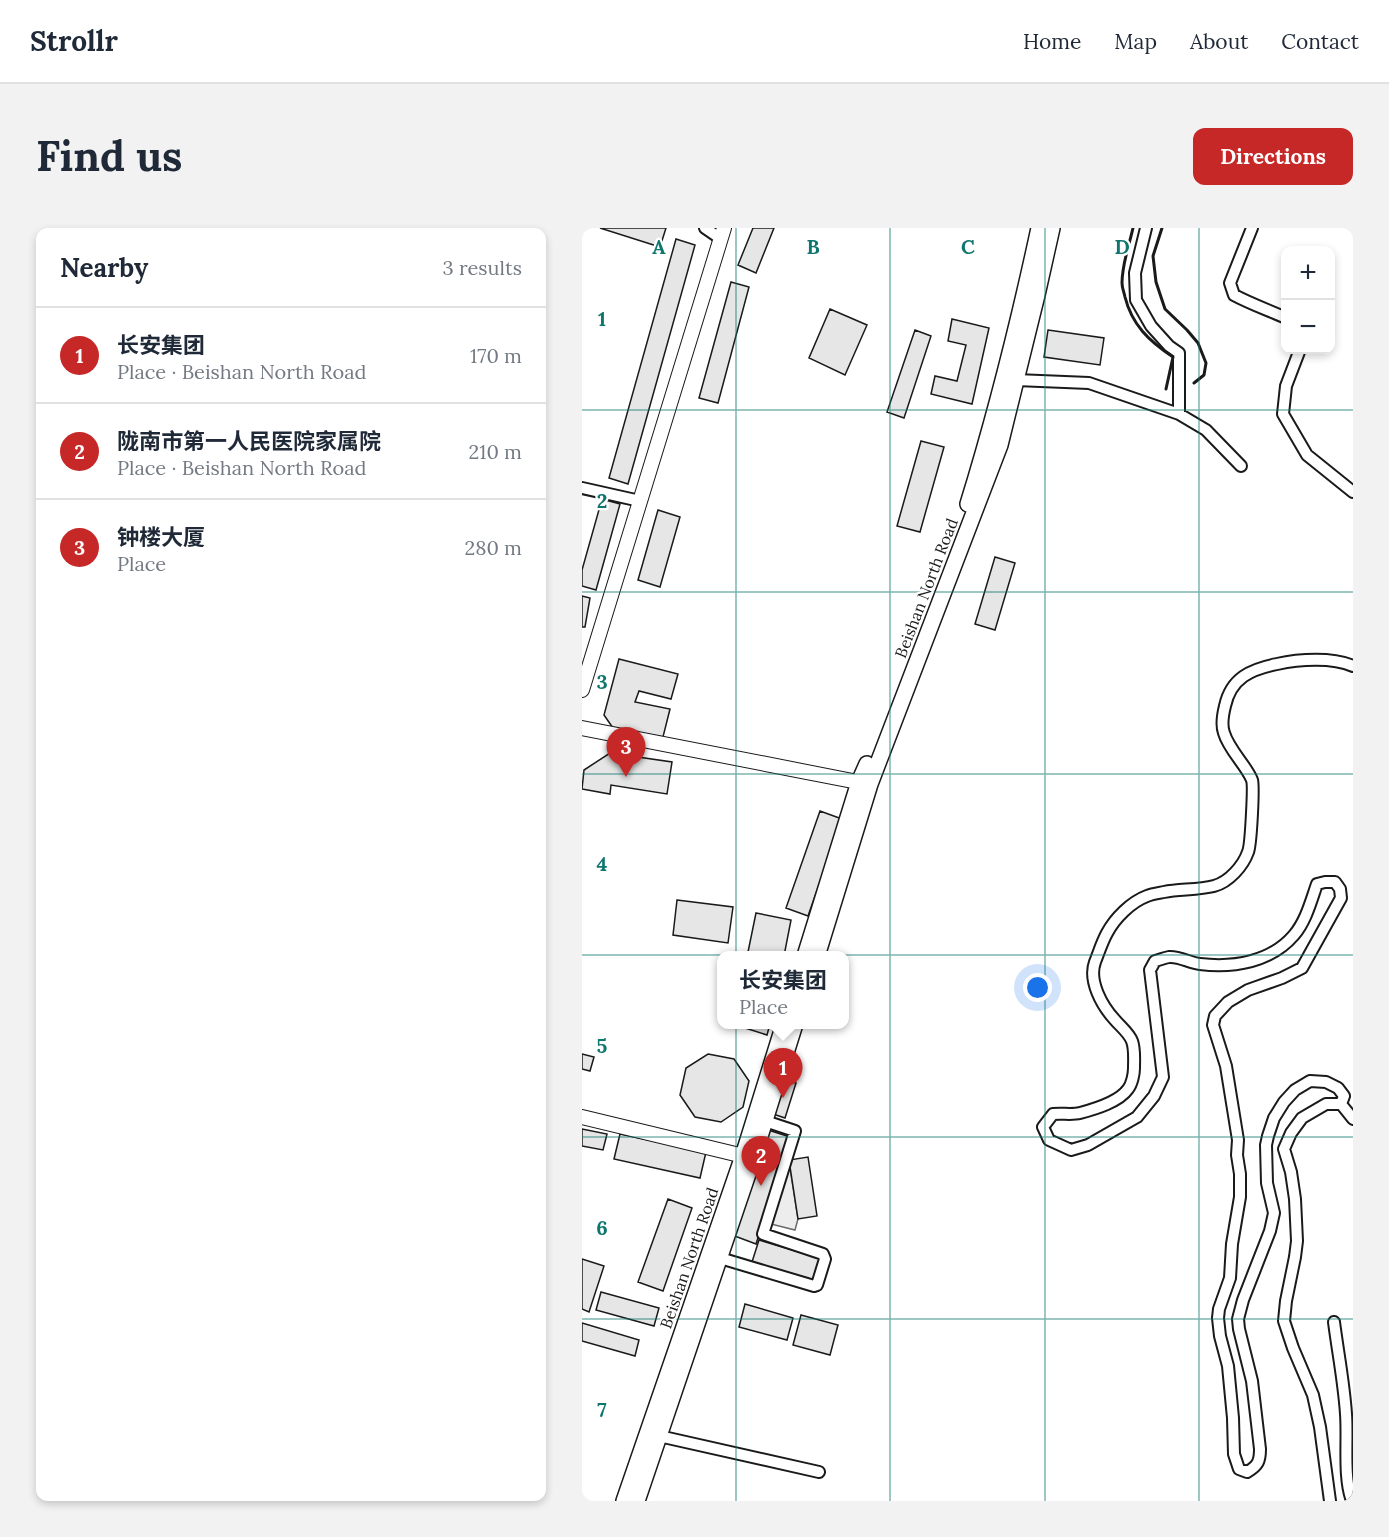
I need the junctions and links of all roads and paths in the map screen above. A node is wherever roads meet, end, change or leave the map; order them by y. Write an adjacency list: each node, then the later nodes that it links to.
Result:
1 (705, 228): 6 (street)
2 (1039, 228): 18 (main road, Beishan North Road)
3 (1052, 228): 9 (main road, Beishan North Road)
4 (1146, 228): 10 (street)
5 (1252, 228): 7 (street)
6 (722, 233): 14 (street)
7 (1281, 316)
8 (1298, 354): 13 (street)
9 (1016, 380): 10 (street); 18 (main road, Beishan North Road)
10 (1179, 414): 11 (street)
11 (1241, 466)
12 (582, 488): 14 (street)
13 (1353, 492)
14 (640, 501): 16 (street)
15 (1353, 666): 23 (street)
16 (582, 690)
17 (582, 728): 18 (street)
18 (864, 783): 19 (main road, Beishan North Road); 20 (main road, Beishan North Road)
19 (807, 951)
20 (817, 951)
21 (783, 1029): 27 (main road, Beishan North Road)
22 (793, 1029): 26 (main road, Beishan North Road)
23 (1341, 1104): 25 (street); 34 (street)
24 (582, 1117): 27 (street)
25 (1353, 1119)
26 (765, 1121): 27 (main road, Beishan North Road); 28 (street)
27 (748, 1157): 28 (main road, Beishan North Road); 32 (main road, Beishan North Road)
28 (720, 1258): 30 (main road, Beishan North Road)
29 (1334, 1322): 35 (street)
30 (659, 1436): 31 (street); 33 (main road, Beishan North Road)
31 (819, 1472)
32 (624, 1501)
33 (637, 1501)
34 (1330, 1501)
35 (1352, 1501)

